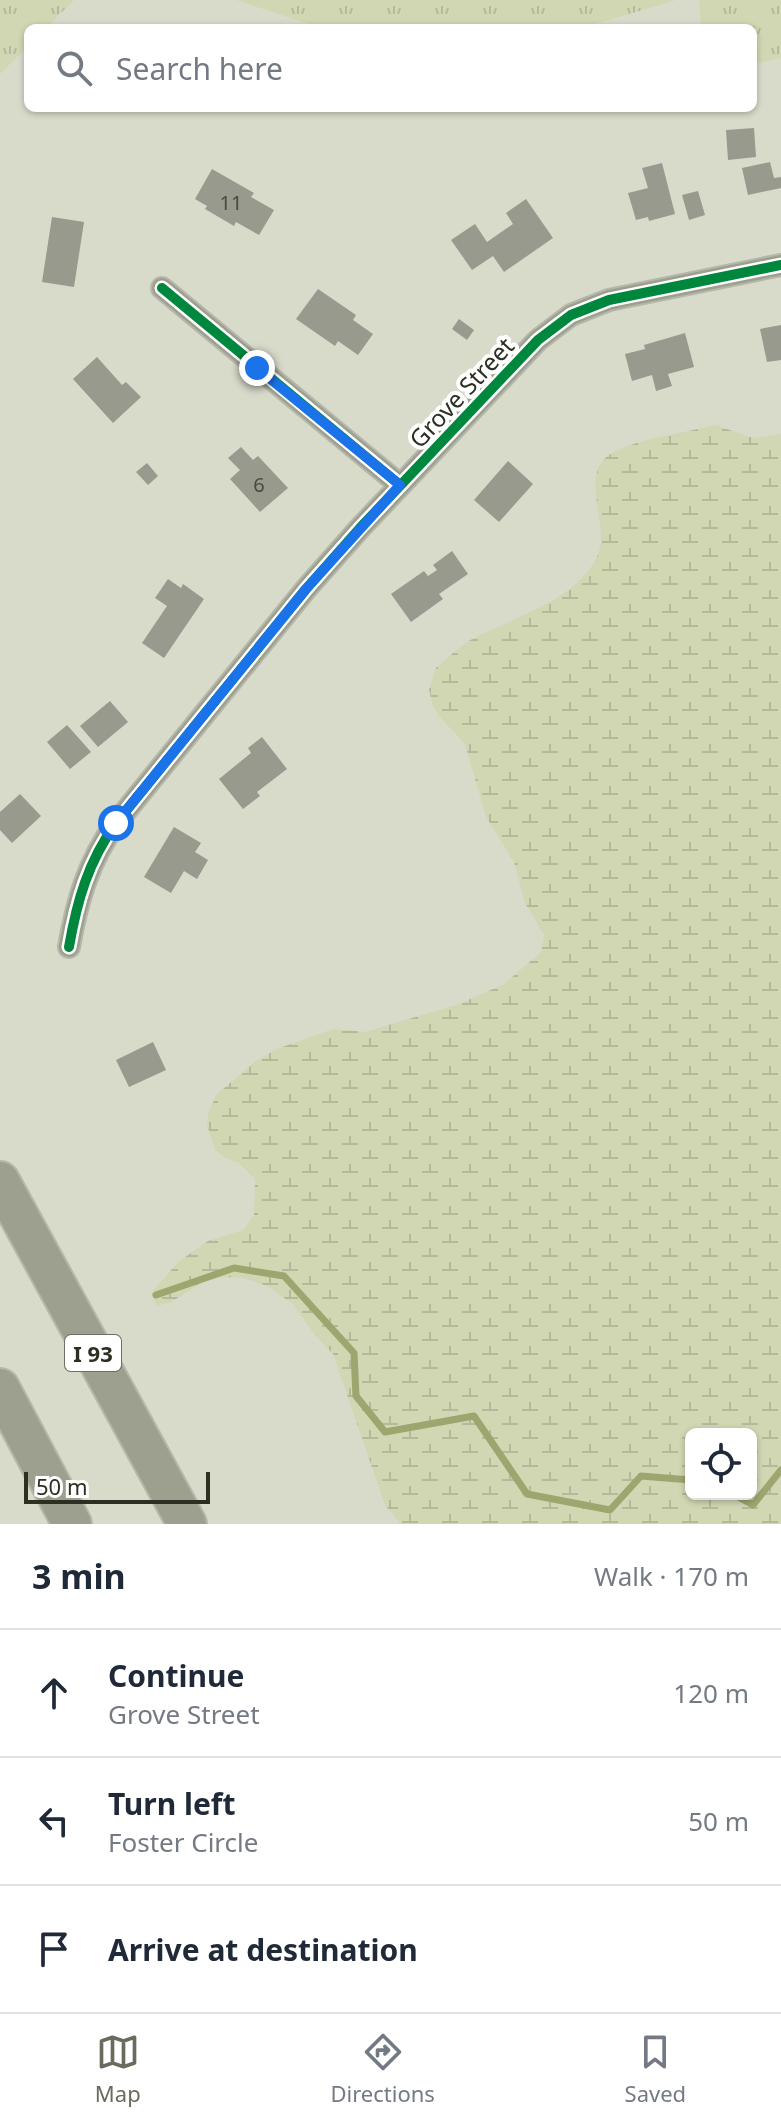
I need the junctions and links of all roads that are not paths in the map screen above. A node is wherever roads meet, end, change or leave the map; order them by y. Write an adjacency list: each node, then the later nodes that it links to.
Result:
1 (781, 265): 3 (street, Grove Street)
2 (162, 288): 3 (street)
3 (400, 485): 4 (street, Grove Street)
4 (69, 947)
5 (0, 1181): 8 (highway, I 93)
6 (0, 1388): 7 (highway)
7 (72, 1524)
8 (187, 1524)

